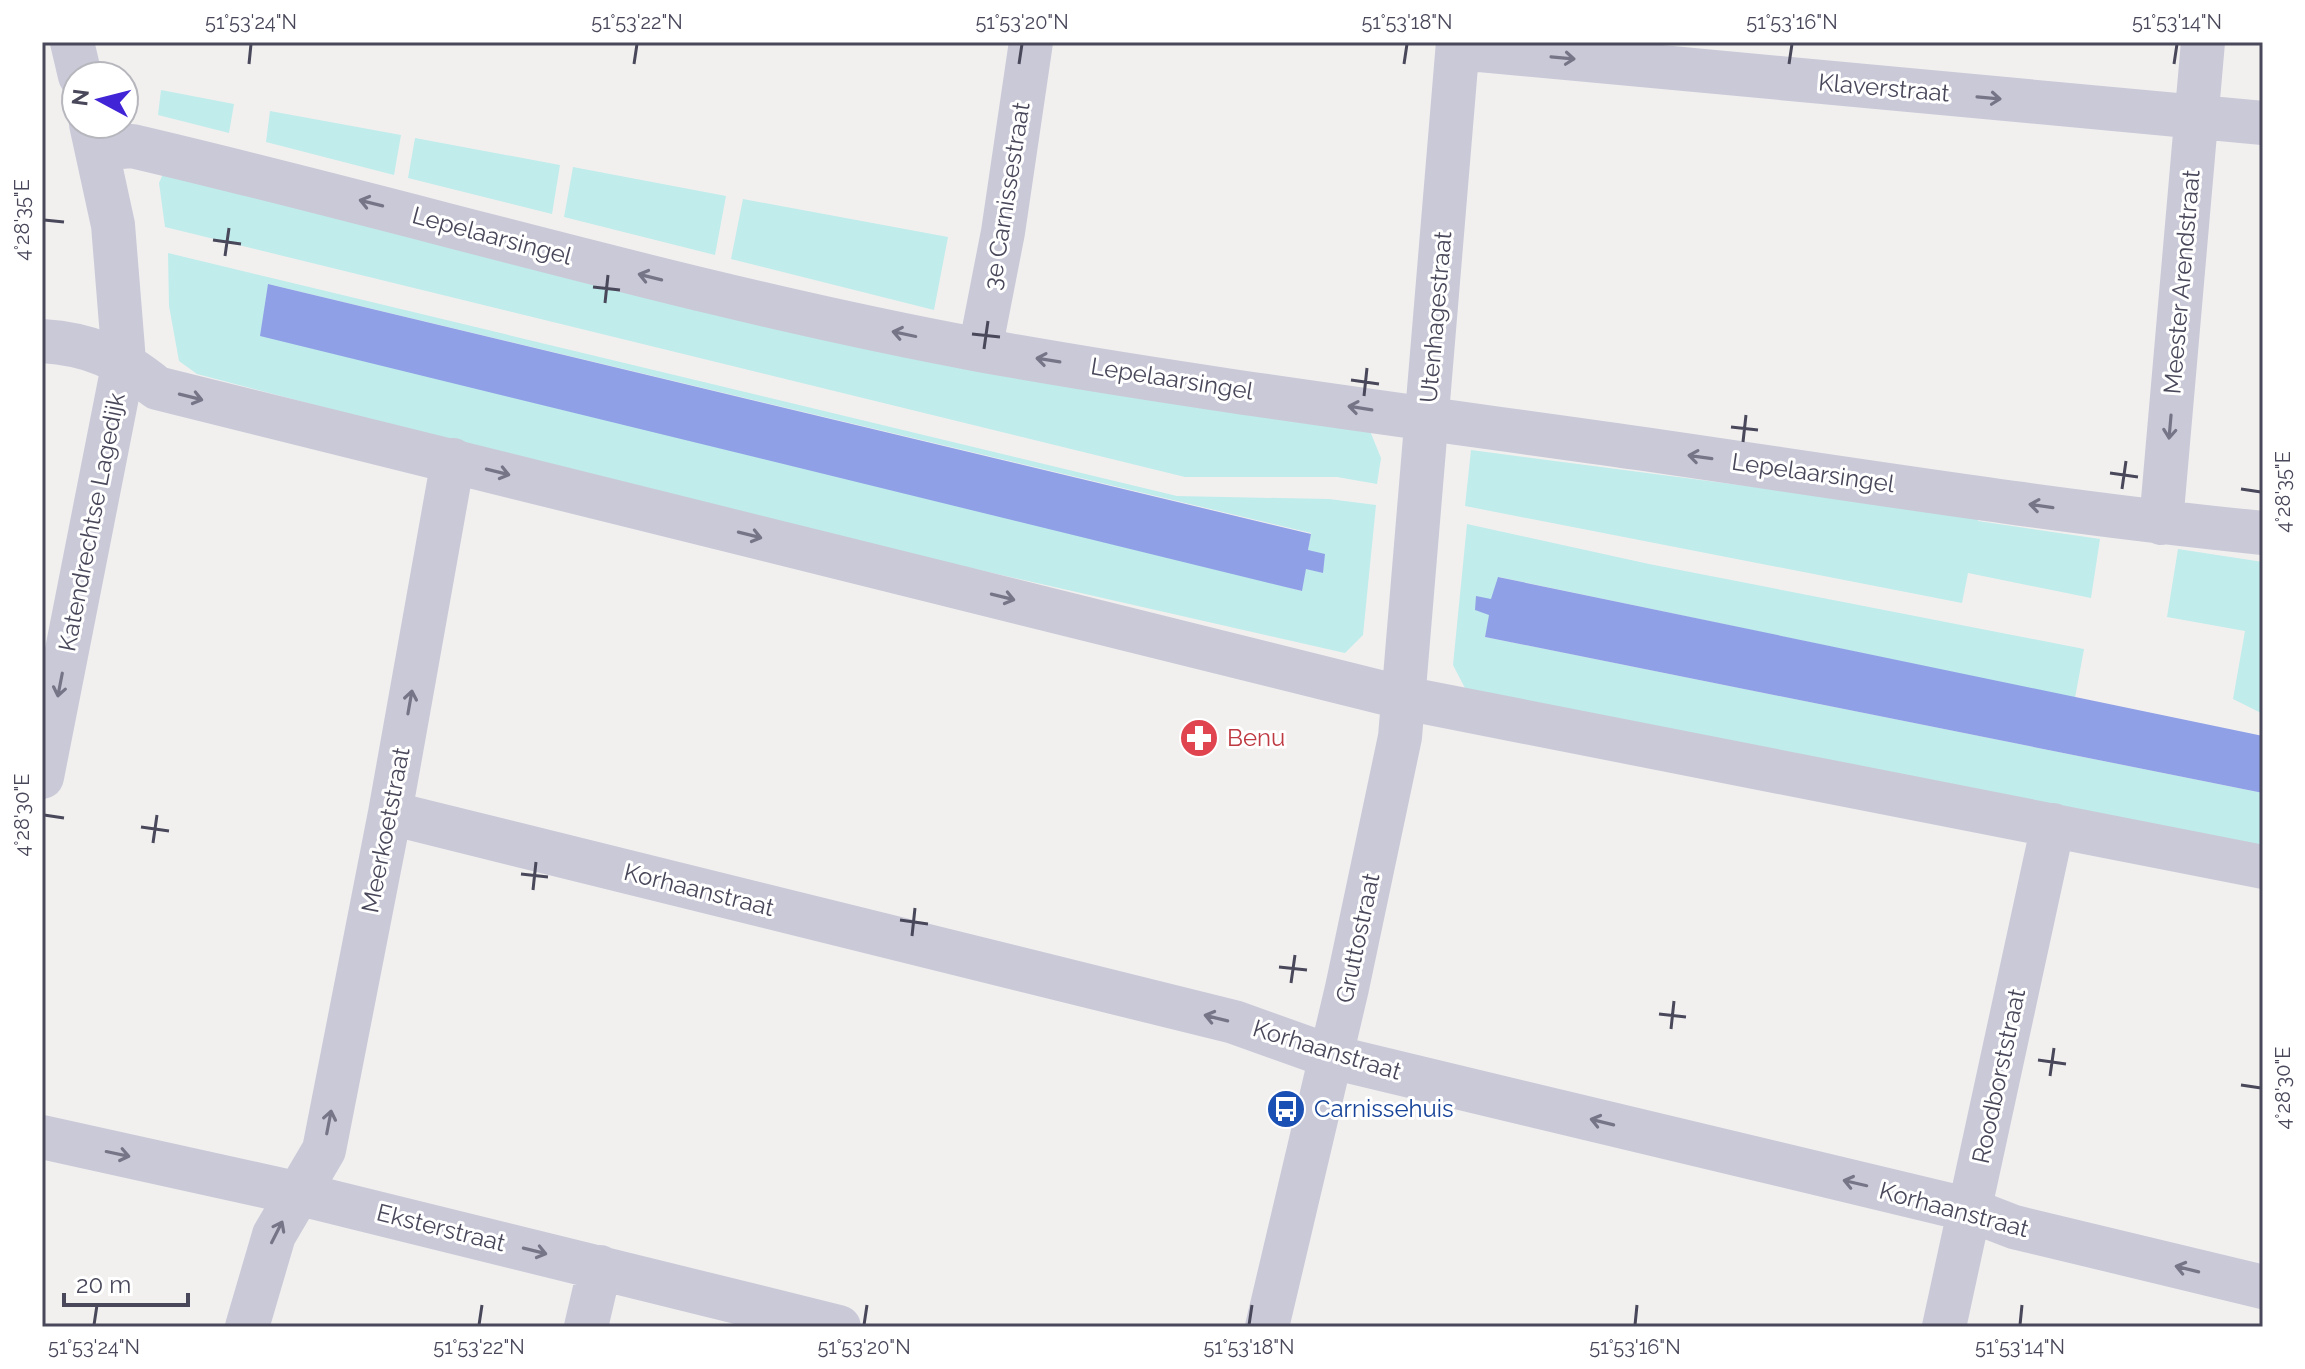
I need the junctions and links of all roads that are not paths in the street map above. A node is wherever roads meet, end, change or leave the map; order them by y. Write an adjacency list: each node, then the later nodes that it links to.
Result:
1 (1031, 42): 9 (street, 3e Carnissestraat)
2 (2203, 42): 4 (street, Meester Arendstraat)
3 (1458, 45): 4 (street, Klaverstraat, one-way to 4); 11 (street, Utenhagestraat)
4 (2196, 117): 5 (street, Klaverstraat); 13 (street, Meester Arendstraat, one-way to 13)
5 (2263, 123)
6 (95, 140): 10 (street, Katendrechtse Lagedijk)
7 (107, 140): 9 (street, Lepelaarsingel, one-way to 7)
8 (42, 341): 10 (street)
9 (980, 350): 11 (street, Lepelaarsingel, one-way to 9)
10 (124, 361): 12 (street, one-way to 12); 17 (street, Katendrechtse Lagedijk, one-way to 17)
11 (1427, 419): 13 (street, Lepelaarsingel, one-way to 11); 15 (street, Utenhagestraat)
12 (453, 460): 16 (street, one-way to 16); 18 (street, Meerkoetstraat, one-way to 12)
13 (2161, 523): 14 (street, Lepelaarsingel)
14 (2263, 533)
15 (1413, 592): 16 (street, Gruttostraat)
16 (1404, 698): 19 (street); 21 (street, Gruttostraat)
17 (42, 777)
18 (390, 813): 21 (street, Korhaanstraat, one-way to 18); 23 (street, Meerkoetstraat, one-way to 18)
19 (2053, 825): 20 (street); 24 (street, Roodborststraat)
20 (2263, 867)
21 (1332, 1057): 24 (street, Korhaanstraat, one-way to 21); 30 (street, Gruttostraat)
22 (42, 1137): 23 (street, Eksterstraat, one-way to 23)
23 (300, 1194): 25 (street, Eksterstraat, one-way to 25); 27 (street, Meerkoetstraat, one-way to 23)
24 (1970, 1210): 26 (street, Korhaanstraat, one-way to 24); 31 (street, Roodborststraat)
25 (600, 1267): 28 (street); 29 (street, Eksterstraat)
26 (2263, 1287)
27 (247, 1327)
28 (586, 1327)
29 (839, 1327)
30 (1267, 1327)
31 (1944, 1327)

